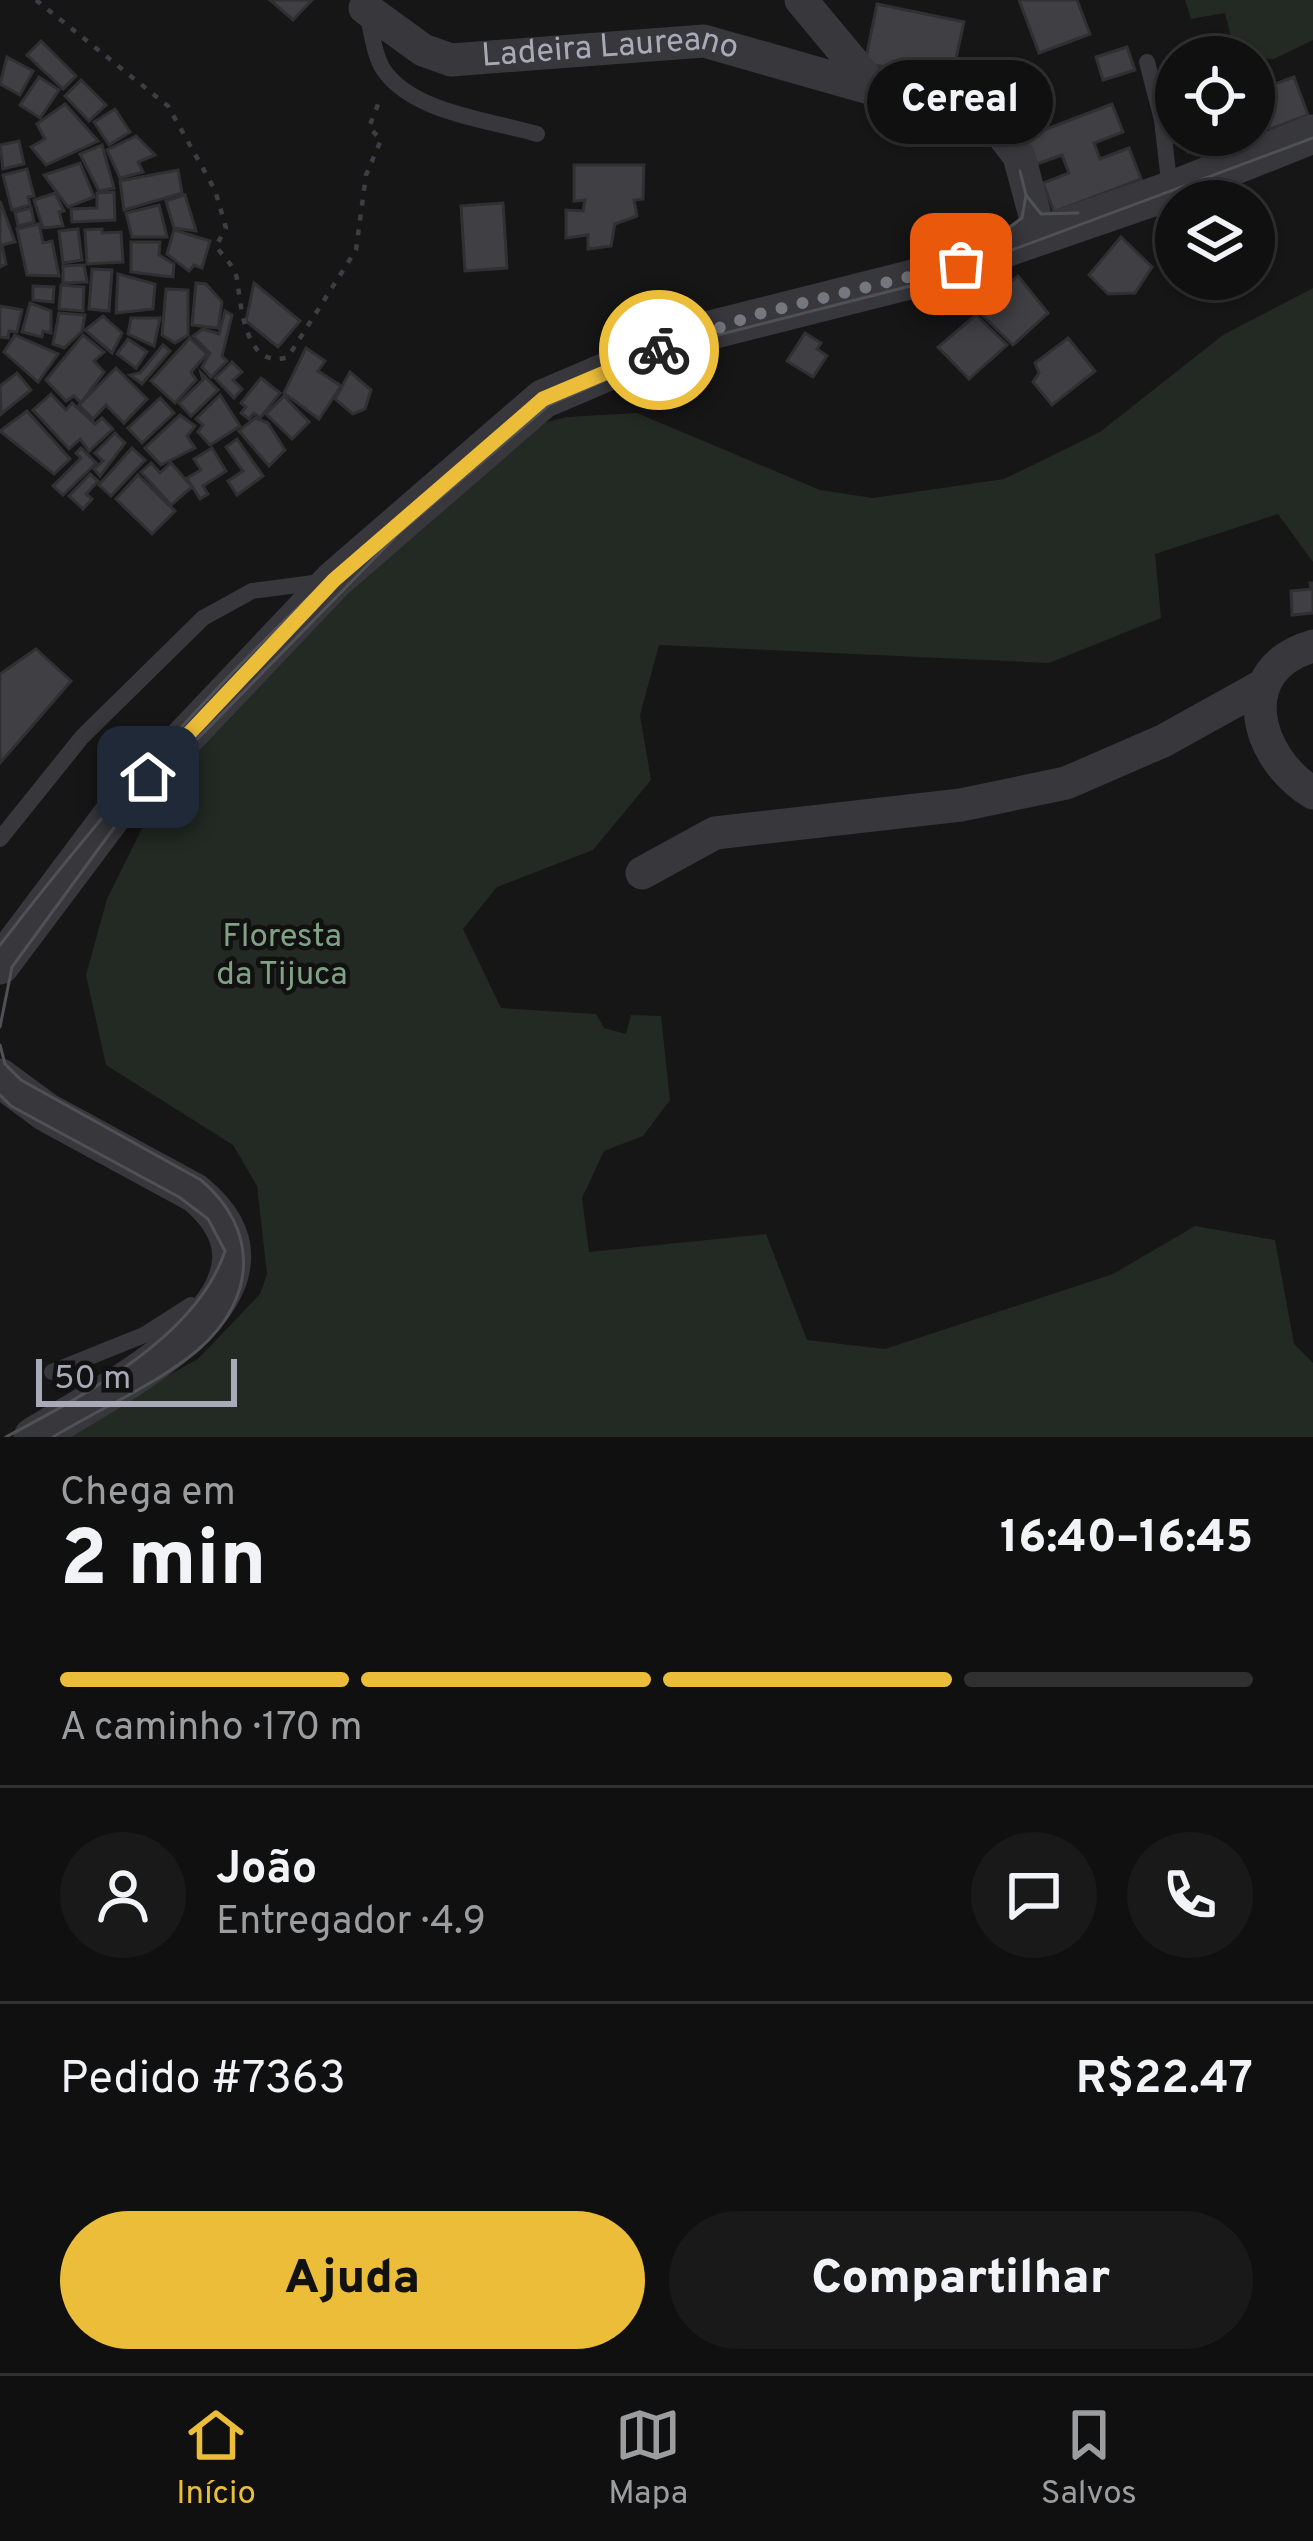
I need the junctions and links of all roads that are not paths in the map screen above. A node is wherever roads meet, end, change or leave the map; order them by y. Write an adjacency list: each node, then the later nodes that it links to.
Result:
1 (801, 0): 4 (street)
2 (362, 4): 4 (street, Ladeira Laureano); 5 (lane)
3 (1147, 62): 7 (lane)
4 (876, 90): 10 (street, Ladeira Laureano)
5 (537, 134)
6 (1313, 134): 8 (street)
7 (1169, 180)
8 (1198, 180)
9 (1155, 196): 10 (street)
10 (1041, 238): 11 (street)
11 (334, 580): 15 (lane); 17 (street)
12 (1313, 646): 13 (street)
13 (1262, 686): 14 (street); 16 (street)
14 (1313, 793)
15 (0, 839)
16 (642, 873)
17 (0, 965)
18 (0, 1078): 19 (street)
19 (221, 1220): 20 (lane); 21 (street)
20 (52, 1372)
21 (33, 1437)

